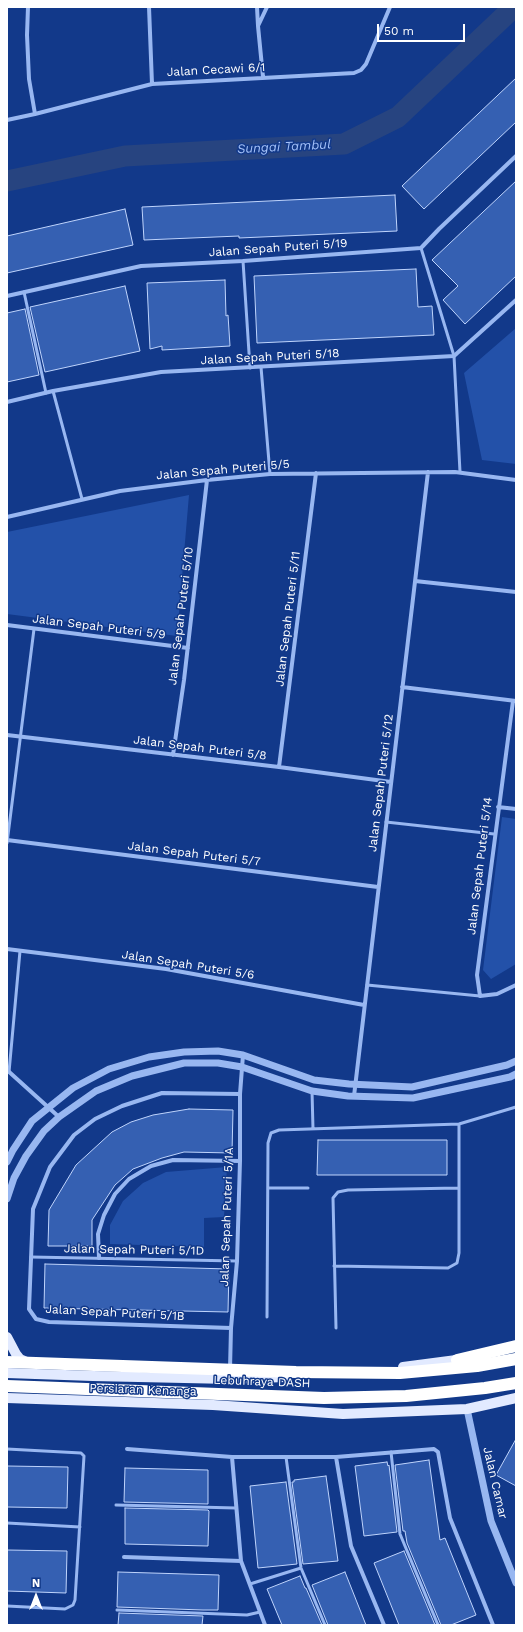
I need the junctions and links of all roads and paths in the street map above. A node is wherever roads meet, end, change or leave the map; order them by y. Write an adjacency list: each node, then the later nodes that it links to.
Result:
1 (28, 7): 9 (street)
2 (149, 7): 8 (street)
3 (257, 7): 6 (street)
4 (267, 7): 6 (street)
5 (390, 7): 7 (street, Jalan Cecawi 6/1)
6 (258, 26): 7 (street)
7 (263, 77): 8 (street, Jalan Cecawi 6/1)
8 (152, 84): 9 (street, Jalan Cecawi 6/1)
9 (34, 114): 10 (street, Jalan Cecawi 6/1)
10 (7, 120)
11 (516, 156): 12 (street)
12 (421, 248): 13 (street, Jalan Sepah Puteri 5/19); 17 (lane)
13 (243, 261): 14 (street, Jalan Sepah Puteri 5/19); 19 (lane)
14 (24, 292): 15 (street, Jalan Sepah Puteri 5/19); 21 (lane)
15 (7, 296)
16 (516, 300): 17 (street)
17 (454, 356): 18 (street, Jalan Sepah Puteri 5/18); 24 (lane)
18 (261, 367): 19 (street, Jalan Sepah Puteri 5/18); 25 (lane)
19 (250, 368): 20 (street, Jalan Sepah Puteri 5/18)
20 (53, 391): 21 (street, Jalan Sepah Puteri 5/18); 29 (lane)
21 (46, 392): 22 (street, Jalan Sepah Puteri 5/18)
22 (7, 402)
23 (428, 472): 24 (street, Jalan Sepah Puteri 5/5); 26 (street, Jalan Sepah Puteri 5/5); 31 (street, Jalan Sepah Puteri 5/12)
24 (460, 472): 28 (street, Jalan Sepah Puteri 5/5)
25 (270, 474): 26 (street, Jalan Sepah Puteri 5/5); 27 (street, Jalan Sepah Puteri 5/5)
26 (316, 474): 41 (street, Jalan Sepah Puteri 5/11)
27 (207, 480): 29 (street, Jalan Sepah Puteri 5/5); 35 (street, Jalan Sepah Puteri 5/10)
28 (516, 480)
29 (82, 499): 30 (street, Jalan Sepah Puteri 5/5)
30 (7, 517)
31 (415, 581): 32 (street); 36 (street, Jalan Sepah Puteri 5/12)
32 (516, 592)
33 (7, 626): 34 (street, Jalan Sepah Puteri 5/9)
34 (34, 629): 35 (street, Jalan Sepah Puteri 5/9); 39 (lane)
35 (188, 648): 40 (street, Jalan Sepah Puteri 5/10)
36 (402, 687): 37 (street); 42 (street, Jalan Sepah Puteri 5/12)
37 (514, 701): 43 (street, Jalan Sepah Puteri 5/14)
38 (7, 735): 39 (street, Jalan Sepah Puteri 5/8)
39 (20, 737): 40 (street, Jalan Sepah Puteri 5/8); 47 (lane)
40 (173, 755): 41 (street, Jalan Sepah Puteri 5/8)
41 (279, 767): 42 (street, Jalan Sepah Puteri 5/8)
42 (391, 782): 45 (street, Jalan Sepah Puteri 5/12)
43 (498, 807): 44 (street); 46 (street, Jalan Sepah Puteri 5/14)
44 (516, 809)
45 (386, 822): 46 (lane); 48 (street, Jalan Sepah Puteri 5/12)
46 (494, 834): 53 (street, Jalan Sepah Puteri 5/14)
47 (7, 841): 48 (street, Jalan Sepah Puteri 5/7)
48 (378, 887): 51 (street, Jalan Sepah Puteri 5/12)
49 (7, 949): 50 (street, Jalan Sepah Puteri 5/6)
50 (20, 951): 54 (street, Jalan Sepah Puteri 5/6); 58 (lane)
51 (367, 985): 53 (lane); 54 (street, Jalan Sepah Puteri 5/12)
52 (516, 985): 53 (street)
53 (480, 996)
54 (364, 1005): 60 (street, Jalan Sepah Puteri 5/12)
55 (243, 1055): 57 (street, Jalan Sepah Puteri 5/1A); 60 (street); 64 (street)
56 (516, 1061): 60 (street)
57 (242, 1067): 61 (street); 62 (street, Jalan Sepah Puteri 5/1A); 66 (street)
58 (8, 1071): 64 (street)
59 (516, 1074): 63 (street)
60 (355, 1085): 63 (street, Jalan Sepah Puteri 5/12)
61 (312, 1091): 63 (street); 68 (lane)
62 (240, 1094): 69 (street, Jalan Sepah Puteri 5/1A); 75 (street, Jalan Sepah Puteri 5/1B)
63 (354, 1096)
64 (48, 1107): 66 (street); 70 (street)
65 (516, 1107): 67 (lane)
66 (59, 1117): 74 (street)
67 (459, 1124): 68 (lane); 73 (lane)
68 (313, 1129): 71 (lane)
69 (240, 1161): 76 (street); 77 (street, Jalan Sepah Puteri 5/1A)
70 (7, 1162)
71 (268, 1188): 72 (lane); 79 (lane)
72 (308, 1188)
73 (458, 1188): 78 (lane); 78 (lane)
74 (7, 1199)
75 (31, 1257): 76 (lane, Jalan Sepah Puteri 5/1D); 80 (street, Jalan Sepah Puteri 5/1B)
76 (99, 1258): 77 (lane, Jalan Sepah Puteri 5/1D)
77 (237, 1261): 80 (street, Jalan Sepah Puteri 5/1A)
78 (334, 1266): 81 (lane)
79 (267, 1317)
80 (231, 1328): 90 (street, Jalan Sepah Puteri 5/1A)
81 (336, 1328)
82 (7, 1337): 89 (main road)
83 (516, 1346): 86 (highway)
84 (516, 1352): 86 (main road, Persiaran Kenanga)
85 (516, 1359): 87 (highway, Lebuhraya DASH, bridge)
86 (457, 1360): 90 (main road, Persiaran Kenanga)
87 (7, 1362)
88 (7, 1373): 89 (main road, Persiaran Kenanga)
89 (93, 1376): 90 (main road, Persiaran Kenanga)
90 (230, 1378)
91 (516, 1383): 92 (highway, Lebuhraya DASH, bridge)
92 (7, 1385): 95 (main road)
93 (7, 1398): 95 (main road, Persiaran Kenanga)
94 (516, 1398): 96 (main road, Persiaran Kenanga)
95 (213, 1405): 96 (main road, Persiaran Kenanga)
96 (467, 1409): 110 (street, Jalan Camar)
97 (127, 1449): 100 (street)
98 (7, 1450): 106 (lane)
99 (391, 1452): 102 (street); 118 (lane); 119 (street)
100 (232, 1457): 101 (street); 104 (street)
101 (286, 1457): 102 (street); 109 (lane)
102 (336, 1457): 117 (street)
103 (116, 1505): 104 (lane)
104 (236, 1508): 108 (street)
105 (7, 1523): 106 (lane)
106 (80, 1527): 112 (lane)
107 (124, 1557): 108 (street)
108 (241, 1561): 111 (street)
109 (301, 1568): 111 (lane); 116 (lane)
110 (516, 1582)
111 (250, 1584): 114 (street)
112 (7, 1606)
113 (117, 1610): 114 (lane)
114 (260, 1612): 115 (street)
115 (265, 1625)
116 (324, 1625)
117 (384, 1625)
118 (438, 1625)
119 (493, 1625)

